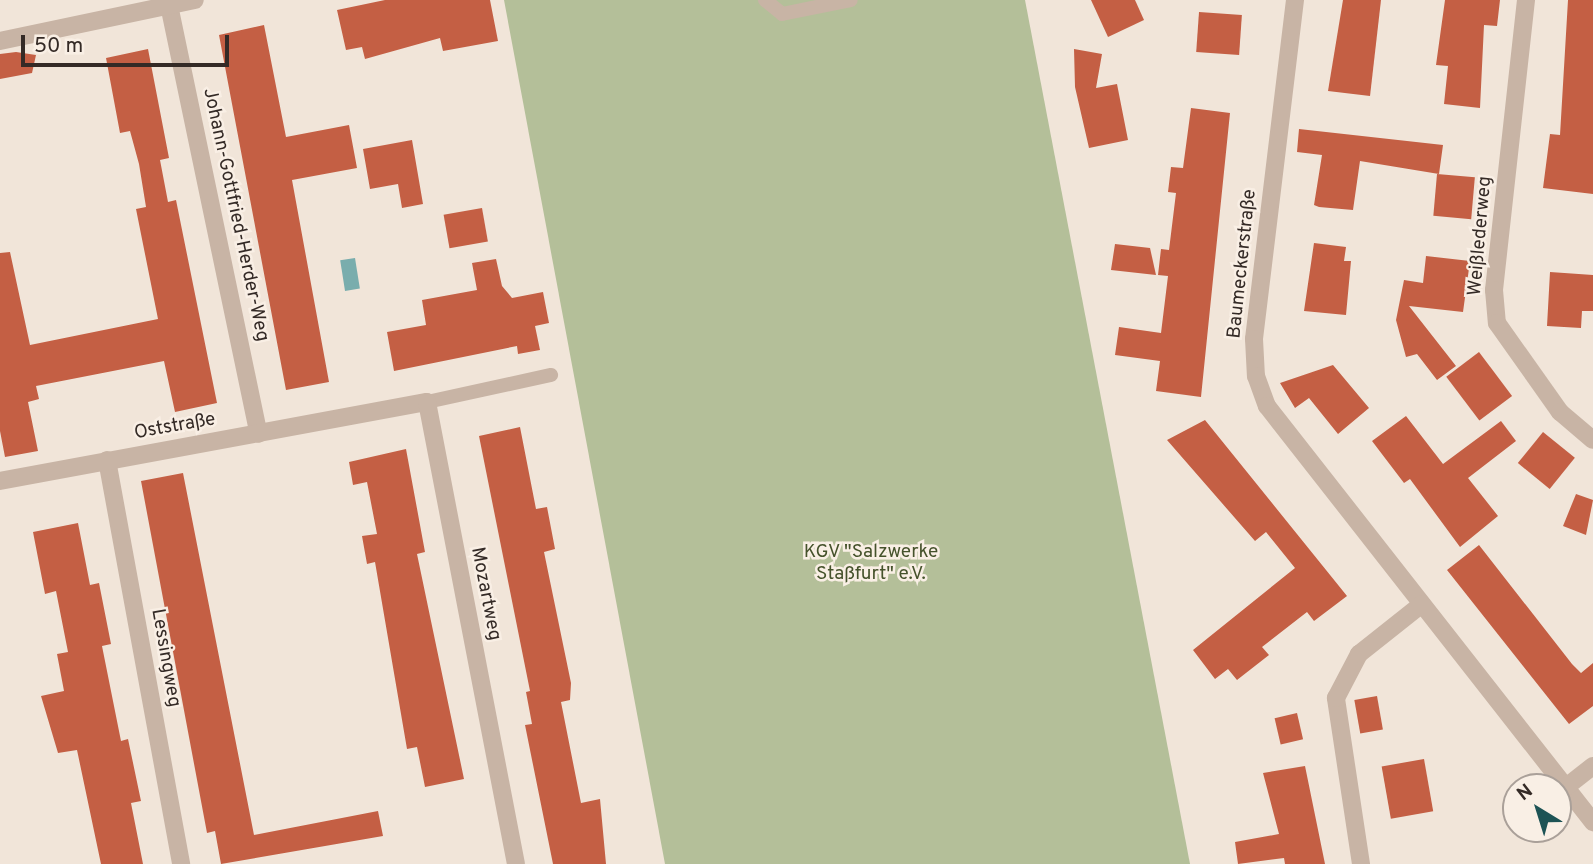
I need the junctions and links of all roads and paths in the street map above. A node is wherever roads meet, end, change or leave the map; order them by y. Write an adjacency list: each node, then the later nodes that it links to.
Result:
1 (195, 0): 7 (street)
2 (765, 0): 3 (lane)
3 (851, 0)
4 (1295, 0): 15 (street, Baumeckerstraße)
5 (1526, 0): 12 (street, Weißlederweg)
6 (143, 5): 7 (street); 8 (street)
7 (169, 5): 11 (street, Johann-Gottfried-Herder-Weg)
8 (0, 41)
9 (551, 375): 10 (lane)
10 (427, 402): 11 (street, Oststraße); 22 (street, Mozartweg)
11 (259, 434): 13 (street, Oststraße)
12 (1593, 440)
13 (107, 460): 14 (street, Oststraße); 21 (street, Lessingweg)
14 (0, 481)
15 (1422, 604): 17 (street, Baumeckerstraße); 23 (street)
16 (1593, 766): 18 (street)
17 (1555, 773)
18 (1572, 782)
19 (1572, 795): 20 (street, Baumeckerstraße)
20 (1593, 822)
21 (181, 864)
22 (516, 864)
23 (1361, 864)

